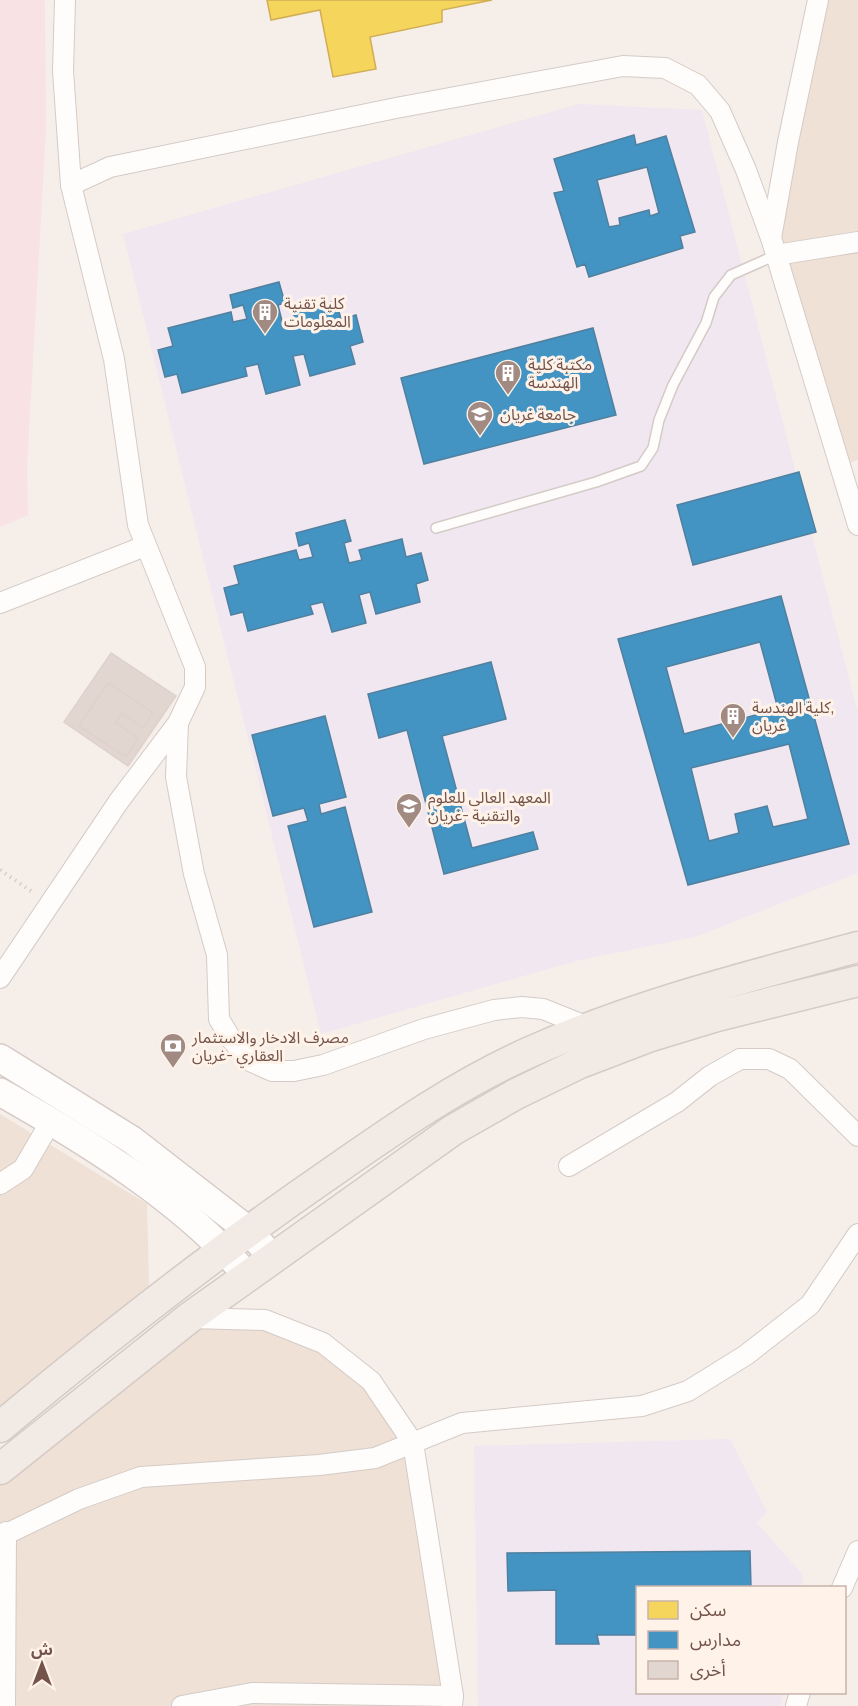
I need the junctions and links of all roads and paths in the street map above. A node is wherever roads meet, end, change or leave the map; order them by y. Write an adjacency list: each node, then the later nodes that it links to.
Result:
1 (65, 0): 3 (street)
2 (818, 0): 5 (street)
3 (70, 185): 5 (street); 9 (street)
4 (858, 242): 5 (street)
5 (774, 247): 6 (street); 8 (lane)
6 (850, 464): 7 (street)
7 (858, 525)
8 (436, 528)
9 (145, 546): 10 (street); 11 (street)
10 (0, 603)
11 (178, 723): 13 (street); 17 (street)
12 (0, 870): 13 (path)
13 (48, 904): 15 (street)
14 (858, 946): 17 (main road)
15 (0, 978)
16 (858, 981): 27 (main road)
17 (588, 1027): 24 (main road)
18 (0, 1058): 24 (main road)
19 (0, 1092): 20 (main road)
20 (51, 1121): 23 (street); 26 (main road)
21 (858, 1136): 22 (street)
22 (569, 1166)
23 (0, 1184)
24 (248, 1230): 26 (main road); 27 (main road)
25 (858, 1234): 31 (street)
26 (224, 1248): 28 (main road); 30 (main road)
27 (272, 1257): 28 (main road)
28 (248, 1277): 29 (main road)
29 (189, 1318): 31 (street); 32 (main road)
30 (0, 1427)
31 (413, 1443): 33 (street); 36 (street)
32 (0, 1469)
33 (3, 1535): 37 (street)
34 (858, 1551): 35 (street)
35 (842, 1586)
36 (453, 1701): 38 (street)
37 (5, 1706)
38 (182, 1706)

